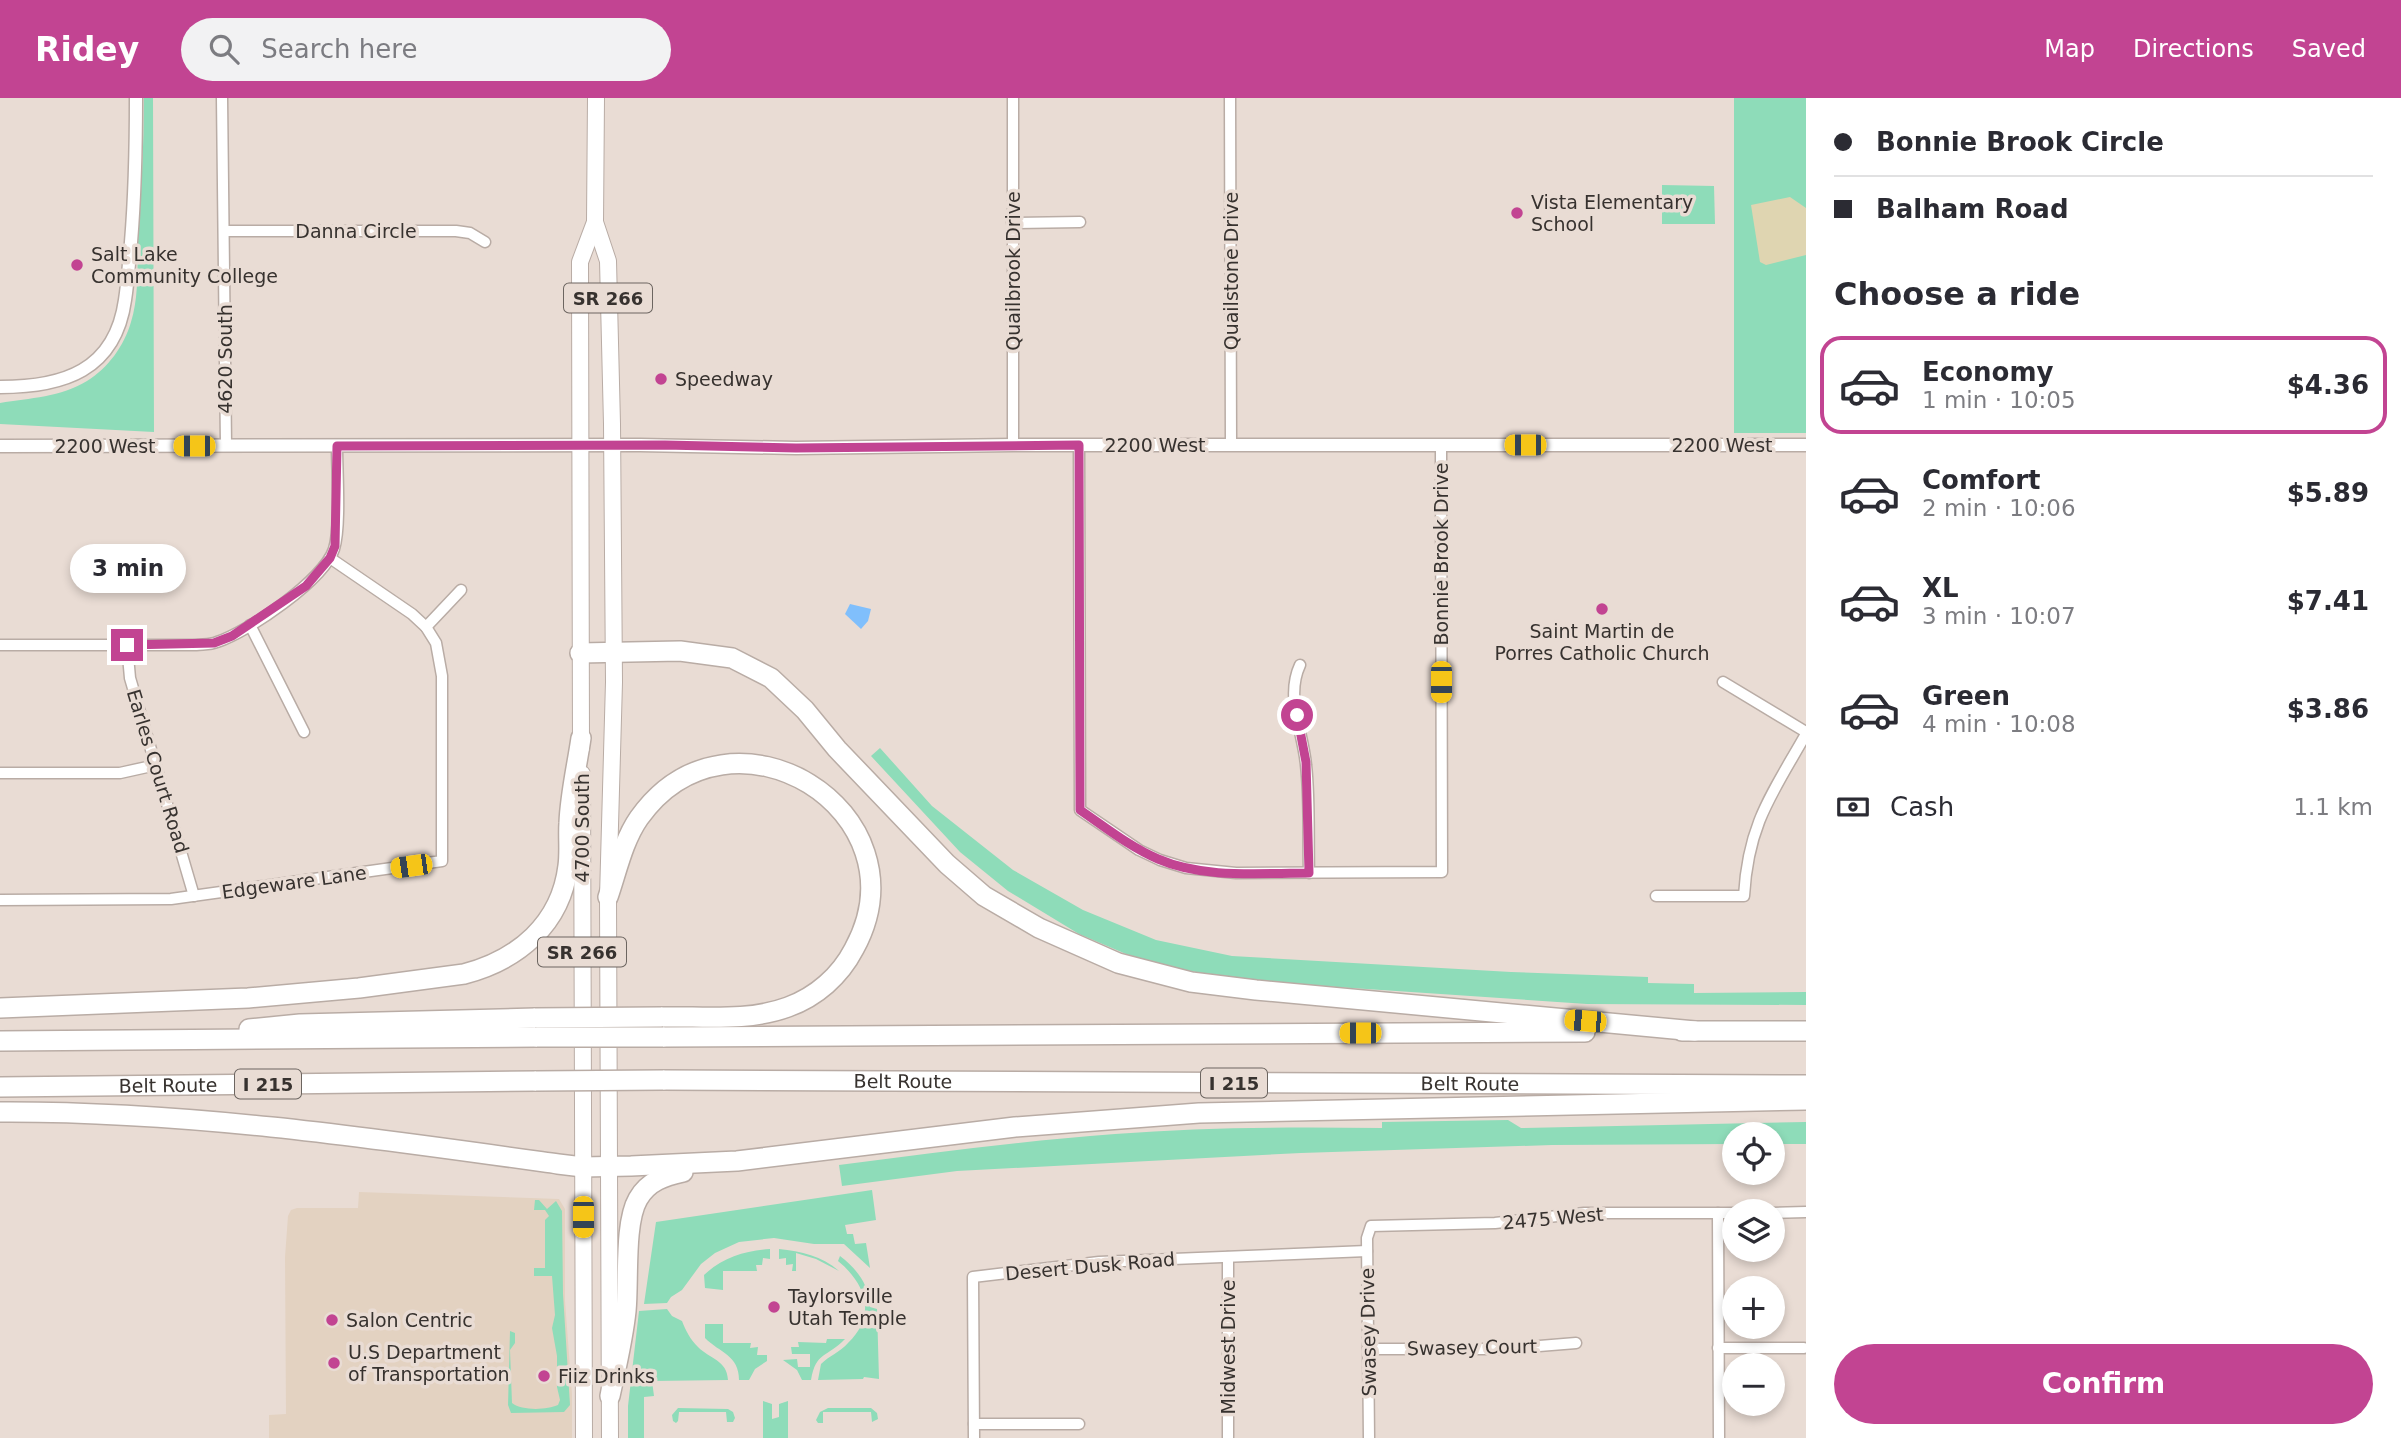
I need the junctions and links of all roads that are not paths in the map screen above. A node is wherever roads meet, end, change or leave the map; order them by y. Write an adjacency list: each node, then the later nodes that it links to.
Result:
1 (136, 98): 11 (street)
2 (222, 98): 9 (street, 4620 South)
3 (596, 98): 6 (main road, 4700 South / SR 266)
4 (1013, 98): 8 (street, Quailbrook Drive)
5 (1230, 98): 16 (street, Quailstone Drive)
6 (595, 222): 13 (main road, 4700 South / SR 266); 14 (main road, 4700 South / SR 266)
7 (1080, 222): 8 (street)
8 (1012, 223): 12 (street, Quailbrook Drive)
9 (224, 231): 10 (street, Danna Circle); 20 (street, 4620 South)
10 (485, 242)
11 (0, 387)
12 (1013, 444): 14 (street, 2200 West); 15 (street, 2200 West)
13 (581, 445): 14 (street, 2200 West); 21 (street, 2200 West); 29 (main road, 4700 South / SR 266)
14 (612, 445): 28 (main road, 4700 South / SR 266)
15 (1079, 445): 16 (street, 2200 West); 37 (street, Bonnie Brook Drive)
16 (1231, 445): 17 (street, 2200 West)
17 (1441, 445): 18 (street, 2200 West); 37 (street, Bonnie Brook Drive)
18 (1806, 445)
19 (0, 446): 20 (street, 2200 West)
20 (226, 446): 21 (street, 2200 West)
21 (337, 446): 22 (street)
22 (330, 558): 24 (street); 25 (street)
23 (461, 590): 25 (street)
24 (250, 625): 27 (street); 32 (street)
25 (426, 626): 38 (street, Edgeware Lane)
26 (0, 645): 27 (street)
27 (127, 645): 35 (street, Earles Court Road)
28 (614, 652): 29 (highway); 40 (main road, 4700 South / SR 266); 44 (highway)
29 (580, 653): 34 (main road, 4700 South / SR 266)
30 (1300, 665): 37 (street)
31 (1723, 682): 33 (street)
32 (304, 732)
33 (1806, 733): 39 (street)
34 (581, 738): 42 (highway); 52 (main road, 4700 South / SR 266)
35 (156, 765): 36 (street); 38 (street, Earles Court Road)
36 (0, 773)
37 (1309, 873)
38 (194, 896): 41 (street, Edgeware Lane)
39 (1656, 896)
40 (608, 897): 43 (highway, bridge); 53 (main road, 4700 South / SR 266)
41 (0, 900)
42 (0, 1007)
43 (536, 1028): 44 (highway, bridge); 46 (highway)
44 (1695, 1031): 45 (highway)
45 (1806, 1031)
46 (0, 1041)
47 (1806, 1085): 48 (highway, Belt Route / I 215, bridge)
48 (0, 1087)
49 (1806, 1100): 51 (highway)
50 (0, 1112): 52 (highway)
51 (737, 1161): 53 (highway); 65 (highway)
52 (583, 1167): 53 (highway); 68 (main road, 4700 South)
53 (609, 1167): 65 (main road, 4700 South)
54 (1806, 1212): 57 (street)
55 (1718, 1213): 56 (street, 2475 West); 58 (street, 2475 West); 62 (street)
56 (1722, 1213)
57 (1785, 1213)
58 (1371, 1226): 59 (street, Swasey Drive)
59 (1367, 1251): 60 (street, Desert Dusk Road); 64 (street, Swasey Drive)
60 (1228, 1257): 66 (street, Desert Dusk Road); 71 (street, Midwest Drive)
61 (1576, 1343): 64 (street, Swasey Court)
62 (1718, 1348): 63 (street); 73 (street)
63 (1804, 1348)
64 (1368, 1349): 72 (street, Swasey Drive)
65 (610, 1396): 69 (main road, 4700 South)
66 (974, 1424): 67 (street); 70 (street, Desert Dusk Road)
67 (1079, 1424)
68 (584, 1438)
69 (610, 1438)
70 (974, 1438)
71 (1228, 1438)
72 (1369, 1438)
73 (1719, 1438)

